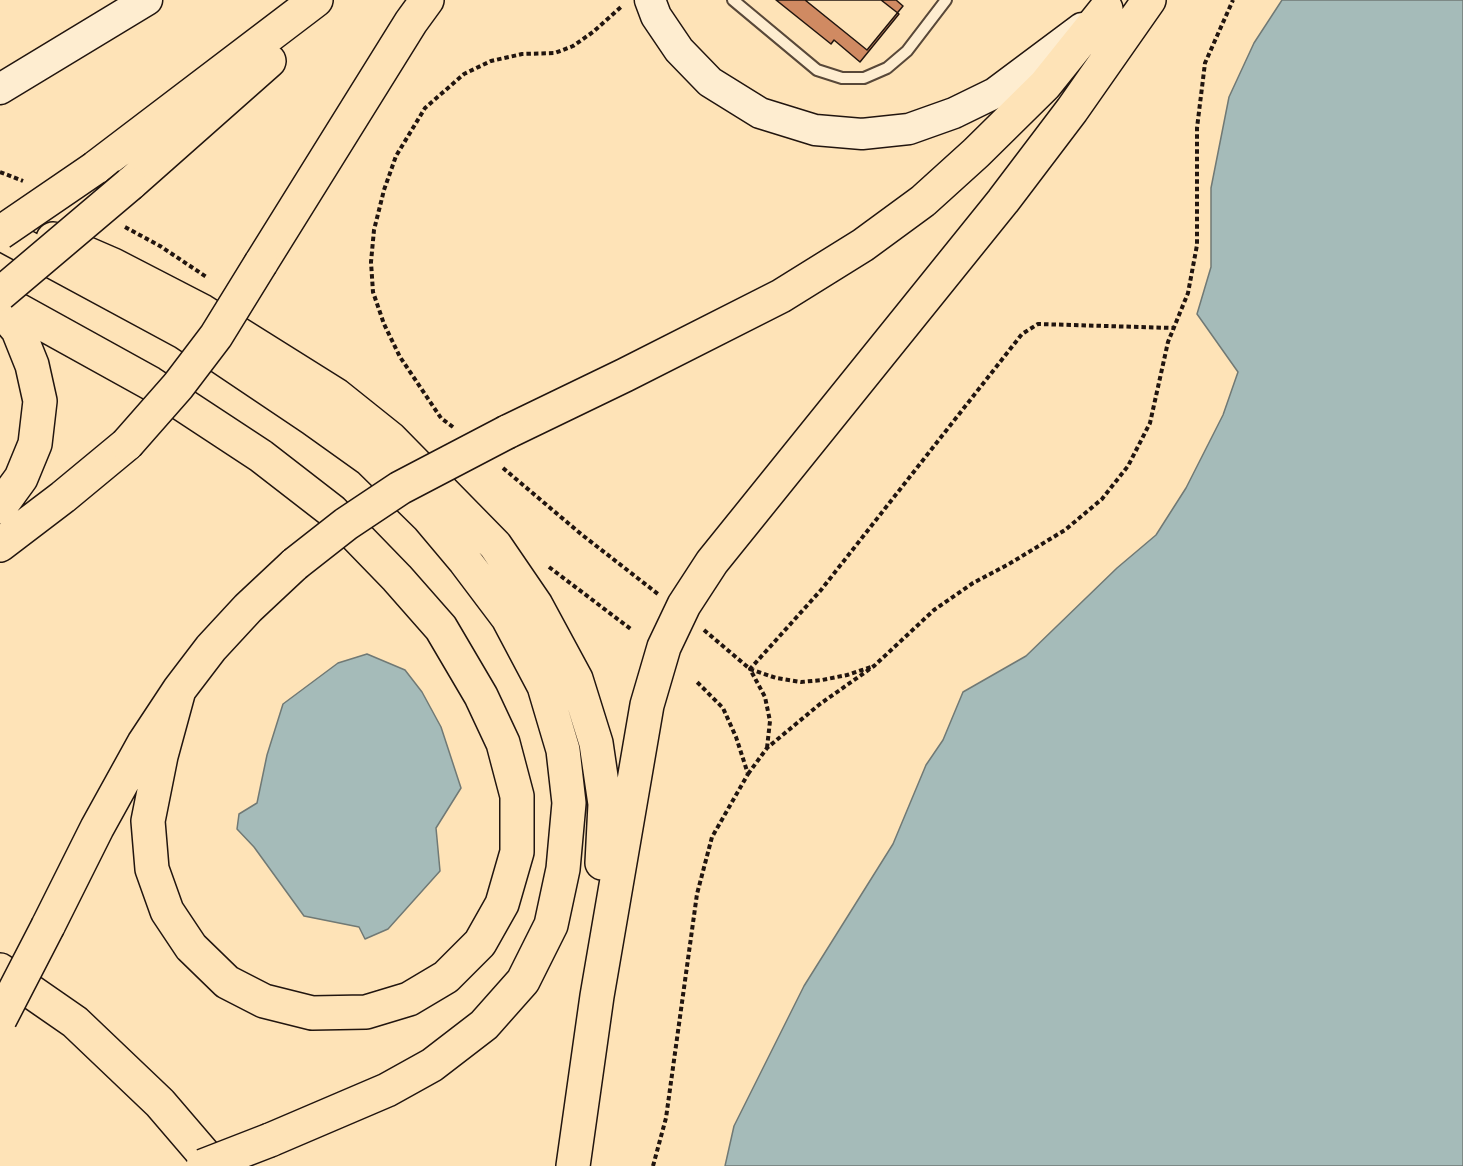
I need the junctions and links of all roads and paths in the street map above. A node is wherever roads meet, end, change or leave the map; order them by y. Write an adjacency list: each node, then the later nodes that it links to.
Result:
1 (147, 0): 12 (main road)
2 (316, 0): 14 (highway, bridge)
3 (338, 0): 15 (highway, bridge)
4 (427, 0): 22 (highway, bridge)
5 (629, 0): 19 (path)
6 (650, 0): 11 (main road)
7 (733, 0): 8 (lane)
8 (946, 0)
9 (1149, 0): 32 (highway)
10 (1233, 0): 18 (path)
11 (1110, 5): 28 (highway, bridge)
12 (0, 89)
13 (0, 221): 32 (highway)
14 (0, 233): 34 (highway, bridge)
15 (0, 294)
16 (0, 300): 28 (highway)
17 (0, 309): 21 (highway)
18 (1173, 328): 25 (path); 26 (path)
19 (458, 432)
20 (503, 468): 23 (path)
21 (0, 507)
22 (0, 545)
23 (663, 598)
24 (704, 630): 26 (path)
25 (874, 666): 26 (path); 29 (path)
26 (750, 669): 29 (path)
27 (697, 682): 30 (path)
28 (179, 690): 33 (highway, bridge)
29 (767, 748): 30 (path)
30 (747, 774): 37 (path)
31 (0, 970): 35 (highway)
32 (597, 996): 36 (highway)
33 (0, 1019)
34 (203, 1166)
35 (214, 1166)
36 (573, 1166)
37 (653, 1166)

